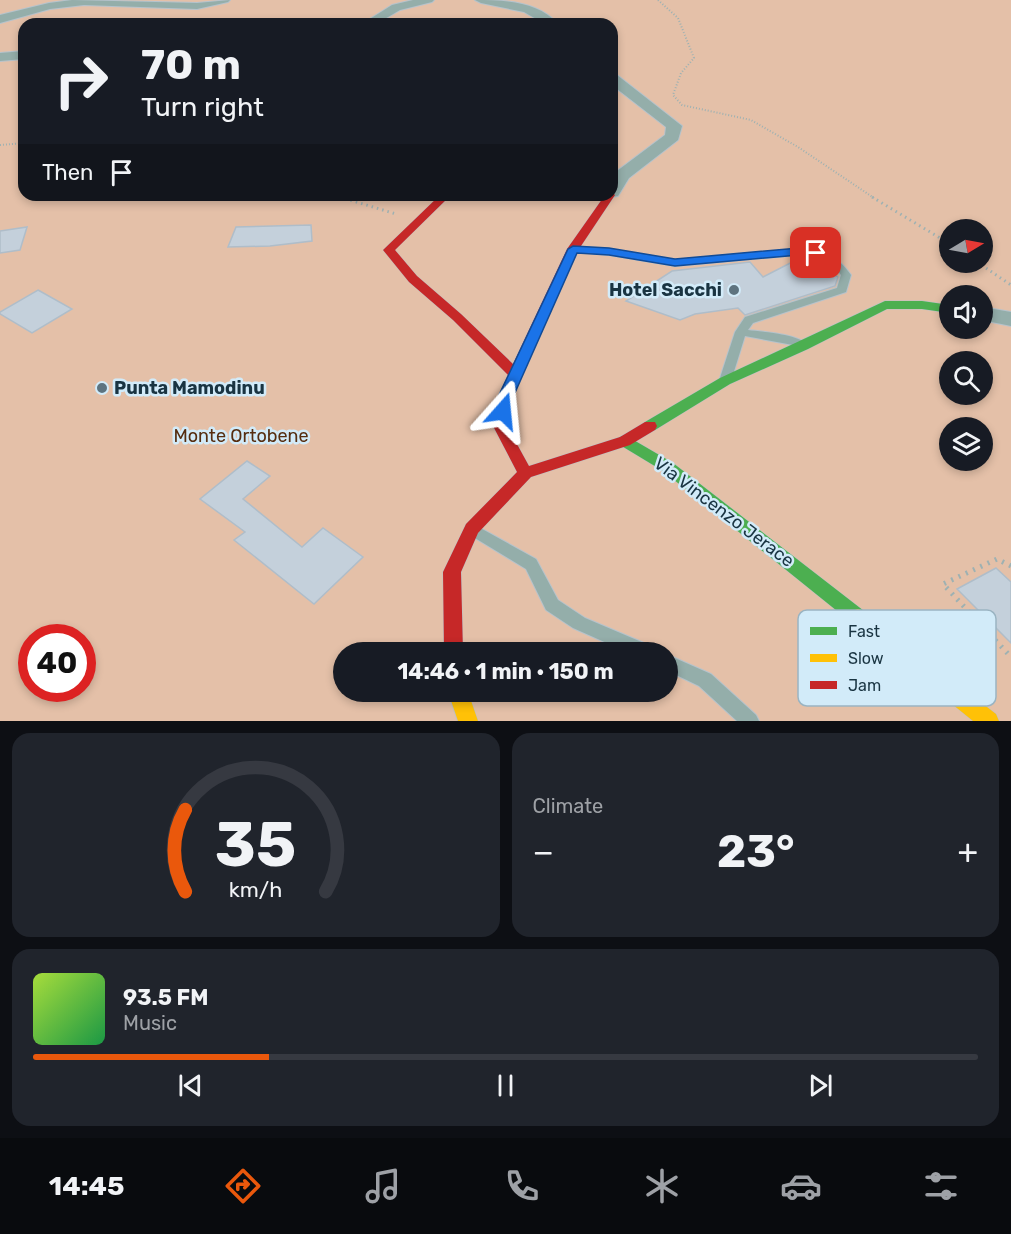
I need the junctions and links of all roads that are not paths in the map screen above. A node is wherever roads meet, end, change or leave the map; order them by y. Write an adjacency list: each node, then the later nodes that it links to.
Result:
1 (224, 0): 6 (street)
2 (428, 0): 4 (street)
3 (481, 0): 5 (street)
4 (378, 18)
5 (546, 18)
6 (0, 19)
7 (18, 56): 8 (street)
8 (0, 57)
9 (618, 83): 10 (street)
10 (618, 184)
11 (439, 201): 19 (street)
12 (606, 201): 13 (street)
13 (573, 249): 17 (lane); 19 (street)
14 (939, 307): 18 (street)
15 (993, 316): 16 (street)
16 (1011, 319)
17 (741, 332): 18 (lane); 20 (lane)
18 (803, 346): 20 (street)
19 (516, 375): 22 (street)
20 (725, 381): 21 (street)
21 (625, 441): 22 (street); 24 (street, Via Vincenzo Jerace)
22 (525, 472): 23 (street)
23 (472, 529): 25 (street); 26 (lane)
24 (849, 610)
25 (452, 642)
26 (622, 642)
27 (678, 668): 31 (lane)
28 (461, 702): 30 (street)
29 (970, 706): 32 (street, Via Vincenzo Jerace)
30 (468, 721)
31 (750, 721)
32 (989, 721)

